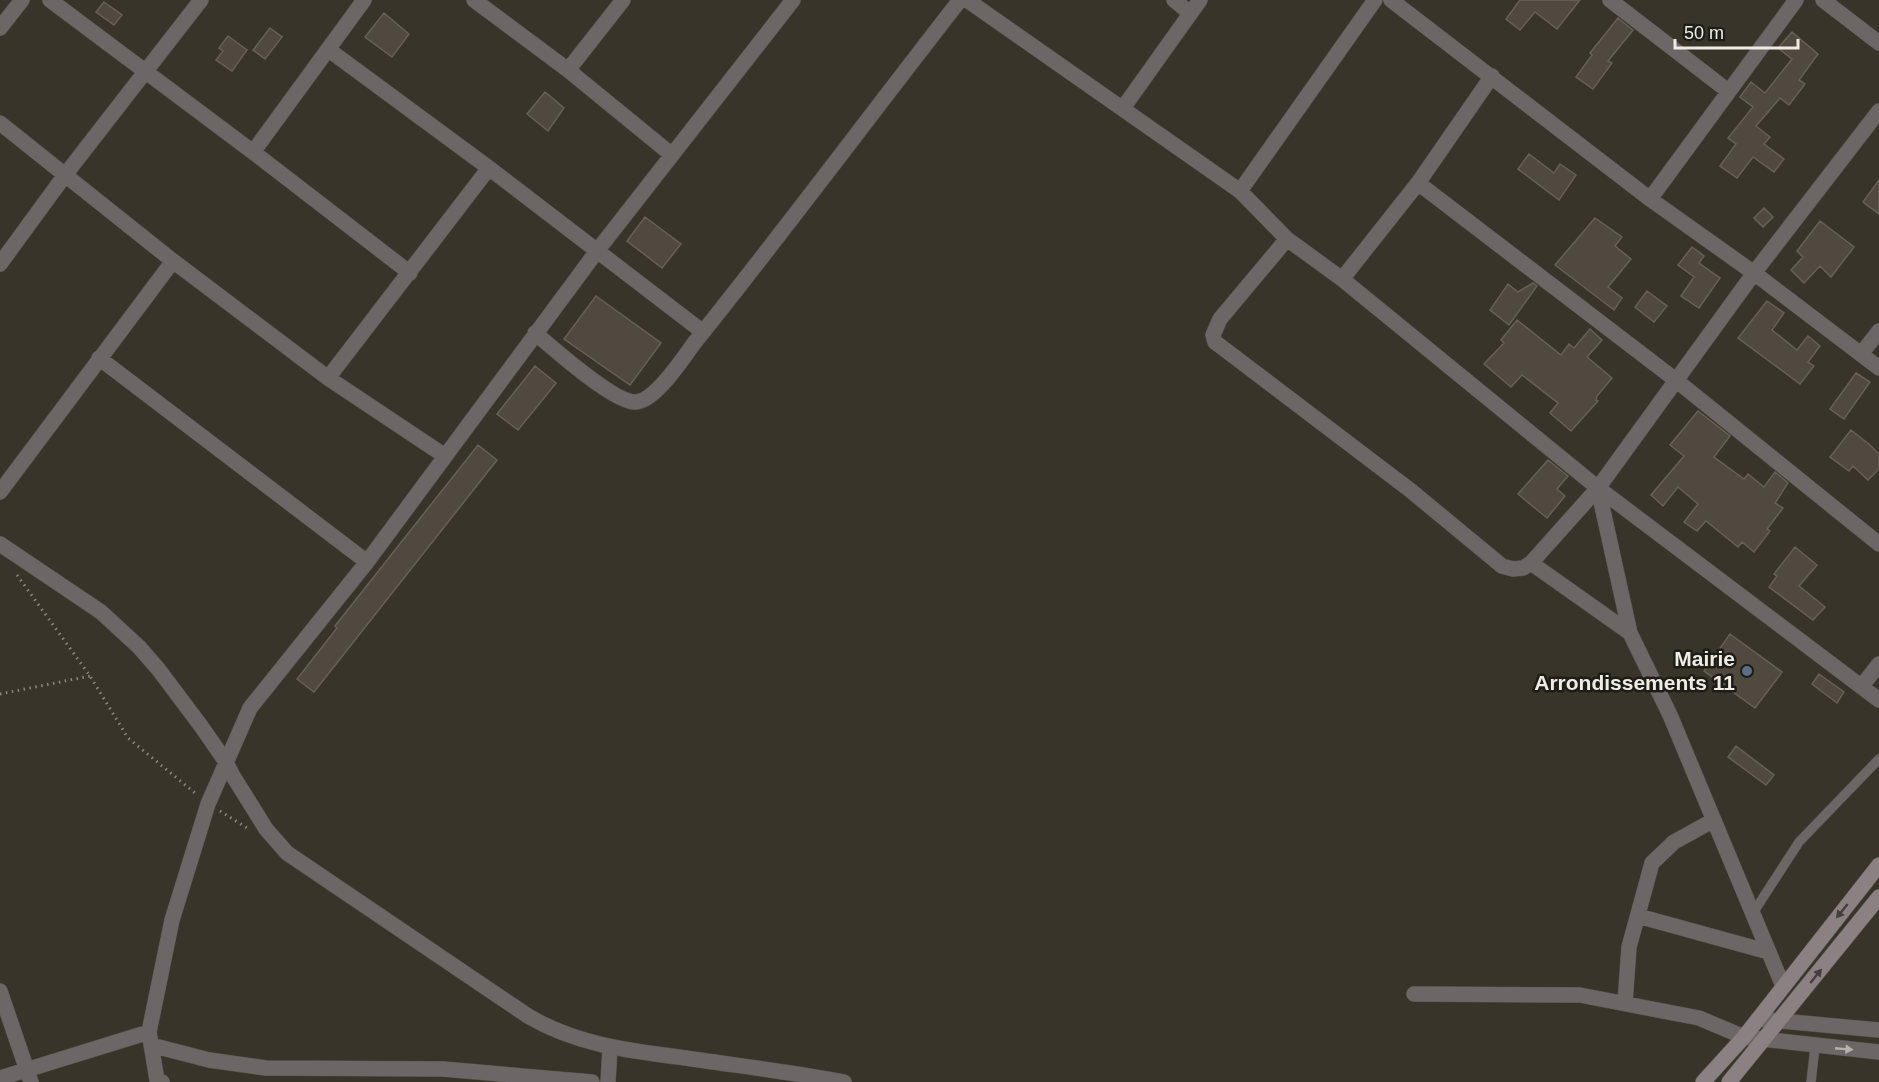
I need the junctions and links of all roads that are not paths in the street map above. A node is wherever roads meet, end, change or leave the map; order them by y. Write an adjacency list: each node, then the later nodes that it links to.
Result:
1 (22, 0): 18 (street)
2 (50, 0): 22 (street)
3 (201, 0): 22 (street)
4 (364, 0): 20 (street)
5 (474, 0): 21 (street)
6 (623, 0): 21 (street)
7 (793, 0): 29 (street)
8 (960, 0): 43 (street)
9 (967, 0): 25 (street)
10 (1174, 0): 17 (street)
11 (1200, 0): 17 (street)
12 (1375, 0): 33 (street)
13 (1391, 0): 23 (street)
14 (1610, 0): 24 (street)
15 (1796, 0): 24 (street)
16 (1823, 0): 19 (street)
17 (1190, 13): 25 (street)
18 (0, 28)
19 (1879, 43)
20 (329, 50): 28 (street); 30 (street)
21 (568, 70): 29 (street)
22 (146, 73): 28 (street); 31 (street)
23 (1492, 76): 32 (street); 34 (street)
24 (1728, 91): 34 (street)
25 (1123, 108): 33 (street)
26 (1879, 111): 40 (street)
27 (0, 123): 31 (street)
28 (253, 152): 39 (street)
29 (672, 155): 36 (street)
30 (489, 168): 36 (street); 39 (street)
31 (65, 175): 37 (street); 38 (street)
32 (1418, 183): 41 (street); 49 (street)
33 (1240, 191): 35 (street)
34 (1650, 198): 40 (street)
35 (1287, 239): 41 (street); 56 (street)
36 (597, 251): 43 (street); 44 (street)
37 (173, 261): 46 (street); 48 (street)
38 (0, 264)
39 (410, 273): 48 (street)
40 (1754, 273): 45 (street); 49 (street)
41 (1342, 279): 51 (street)
42 (1879, 331): 45 (street)
43 (703, 332): 44 (street)
44 (535, 333): 50 (street)
45 (1861, 354): 47 (street)
46 (99, 358): 52 (street); 55 (street)
47 (1879, 368)
48 (328, 378): 50 (street)
49 (1677, 381): 51 (street); 54 (street)
50 (445, 456): 55 (street)
51 (1598, 488): 56 (street); 57 (street); 59 (street)
52 (0, 492)
53 (0, 544): 62 (street)
54 (1879, 544)
55 (367, 562): 62 (street)
56 (1531, 563): 57 (street)
57 (1630, 633): 63 (street)
58 (1879, 664): 59 (street)
59 (1862, 686): 60 (street)
60 (1879, 700)
61 (1879, 759): 66 (lane)
62 (226, 762): 77 (street); 80 (street)
63 (1714, 820): 66 (street); 67 (street)
64 (1879, 866): 69 (main road, one-way to 69)
65 (1879, 897): 74 (main road, one-way to 65)
66 (1753, 913): 68 (street)
67 (1638, 916): 68 (street); 72 (street)
68 (1769, 952): 69 (street)
69 (1783, 986): 73 (main road)
70 (0, 991): 83 (street)
71 (1413, 994): 72 (street)
72 (1625, 1004): 76 (street)
73 (1758, 1018): 74 (street); 76 (main road)
74 (1779, 1021): 75 (street); 78 (main road)
75 (1879, 1030)
76 (1744, 1037): 78 (street); 90 (main road)
77 (150, 1039): 82 (street); 83 (street); 85 (street)
78 (1763, 1040): 79 (street); 91 (main road)
79 (1815, 1047): 81 (street, one-way to 81); 92 (lane)
80 (610, 1048): 88 (street); 89 (street)
81 (1879, 1052)
82 (443, 1069): 86 (street); 87 (street)
83 (28, 1076): 84 (street)
84 (0, 1078)
85 (158, 1081)
86 (429, 1082)
87 (592, 1082)
88 (608, 1082)
89 (844, 1082)
90 (1703, 1082)
91 (1729, 1082)
92 (1811, 1082)

